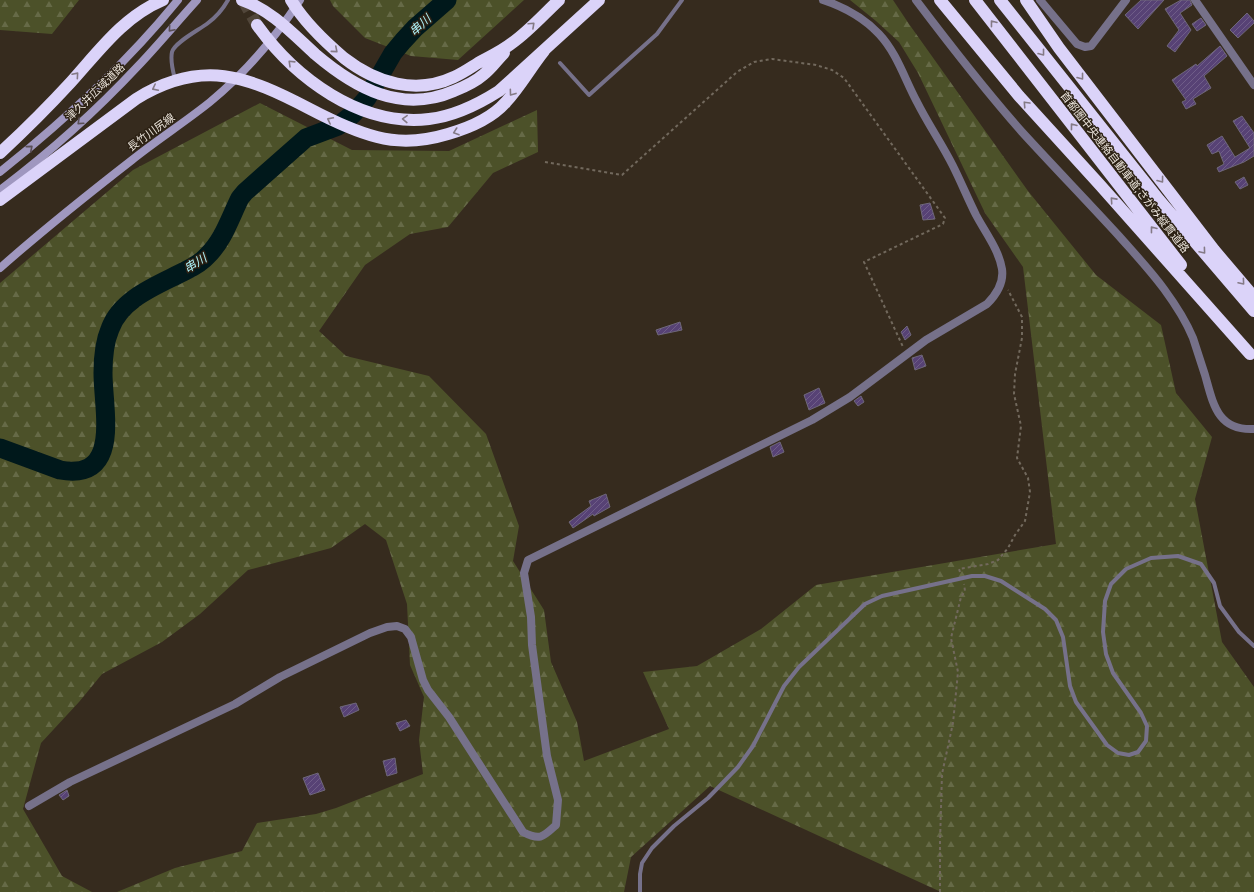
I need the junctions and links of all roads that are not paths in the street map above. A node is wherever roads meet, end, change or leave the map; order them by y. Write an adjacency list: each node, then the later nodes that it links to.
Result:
1 (178, 0): 27 (main road, 津久井広域道路, one-way to 1)
2 (196, 0): 28 (main road, 津久井広域道路, one-way to 28)
3 (228, 0): 24 (lane)
4 (242, 0): 21 (highway)
5 (290, 0): 21 (highway, one-way to 21)
6 (300, 0): 30 (main road, 長竹川尻線)
7 (559, 0): 21 (highway, one-way to 7)
8 (599, 0): 22 (highway)
9 (682, 0): 23 (lane)
10 (823, 0): 36 (street)
11 (916, 0): 34 (street)
12 (940, 0): 33 (highway, one-way to 12)
13 (975, 0): 33 (highway, 首都圏中央連絡自動車道;さがみ縦貫道路, one-way to 13)
14 (1000, 0): 32 (highway, 首都圏中央連絡自動車道;さがみ縦貫道路, one-way to 32)
15 (1026, 0): 31 (highway, one-way to 31)
16 (1040, 0): 17 (street)
17 (1126, 0)
18 (1195, 0): 25 (street)
19 (160, 2): 26 (highway, one-way to 19)
20 (257, 25): 22 (highway, one-way to 20)
21 (513, 43)
22 (544, 51): 24 (highway, one-way to 24)
23 (560, 63)
24 (175, 80): 29 (highway, one-way to 29)
25 (1254, 85)
26 (0, 153)
27 (0, 172)
28 (0, 190)
29 (0, 200)
30 (0, 268)
31 (1254, 297)
32 (1254, 311)
33 (1252, 357)
34 (1254, 429)
35 (1254, 646): 37 (lane)
36 (29, 806)
37 (640, 892)

